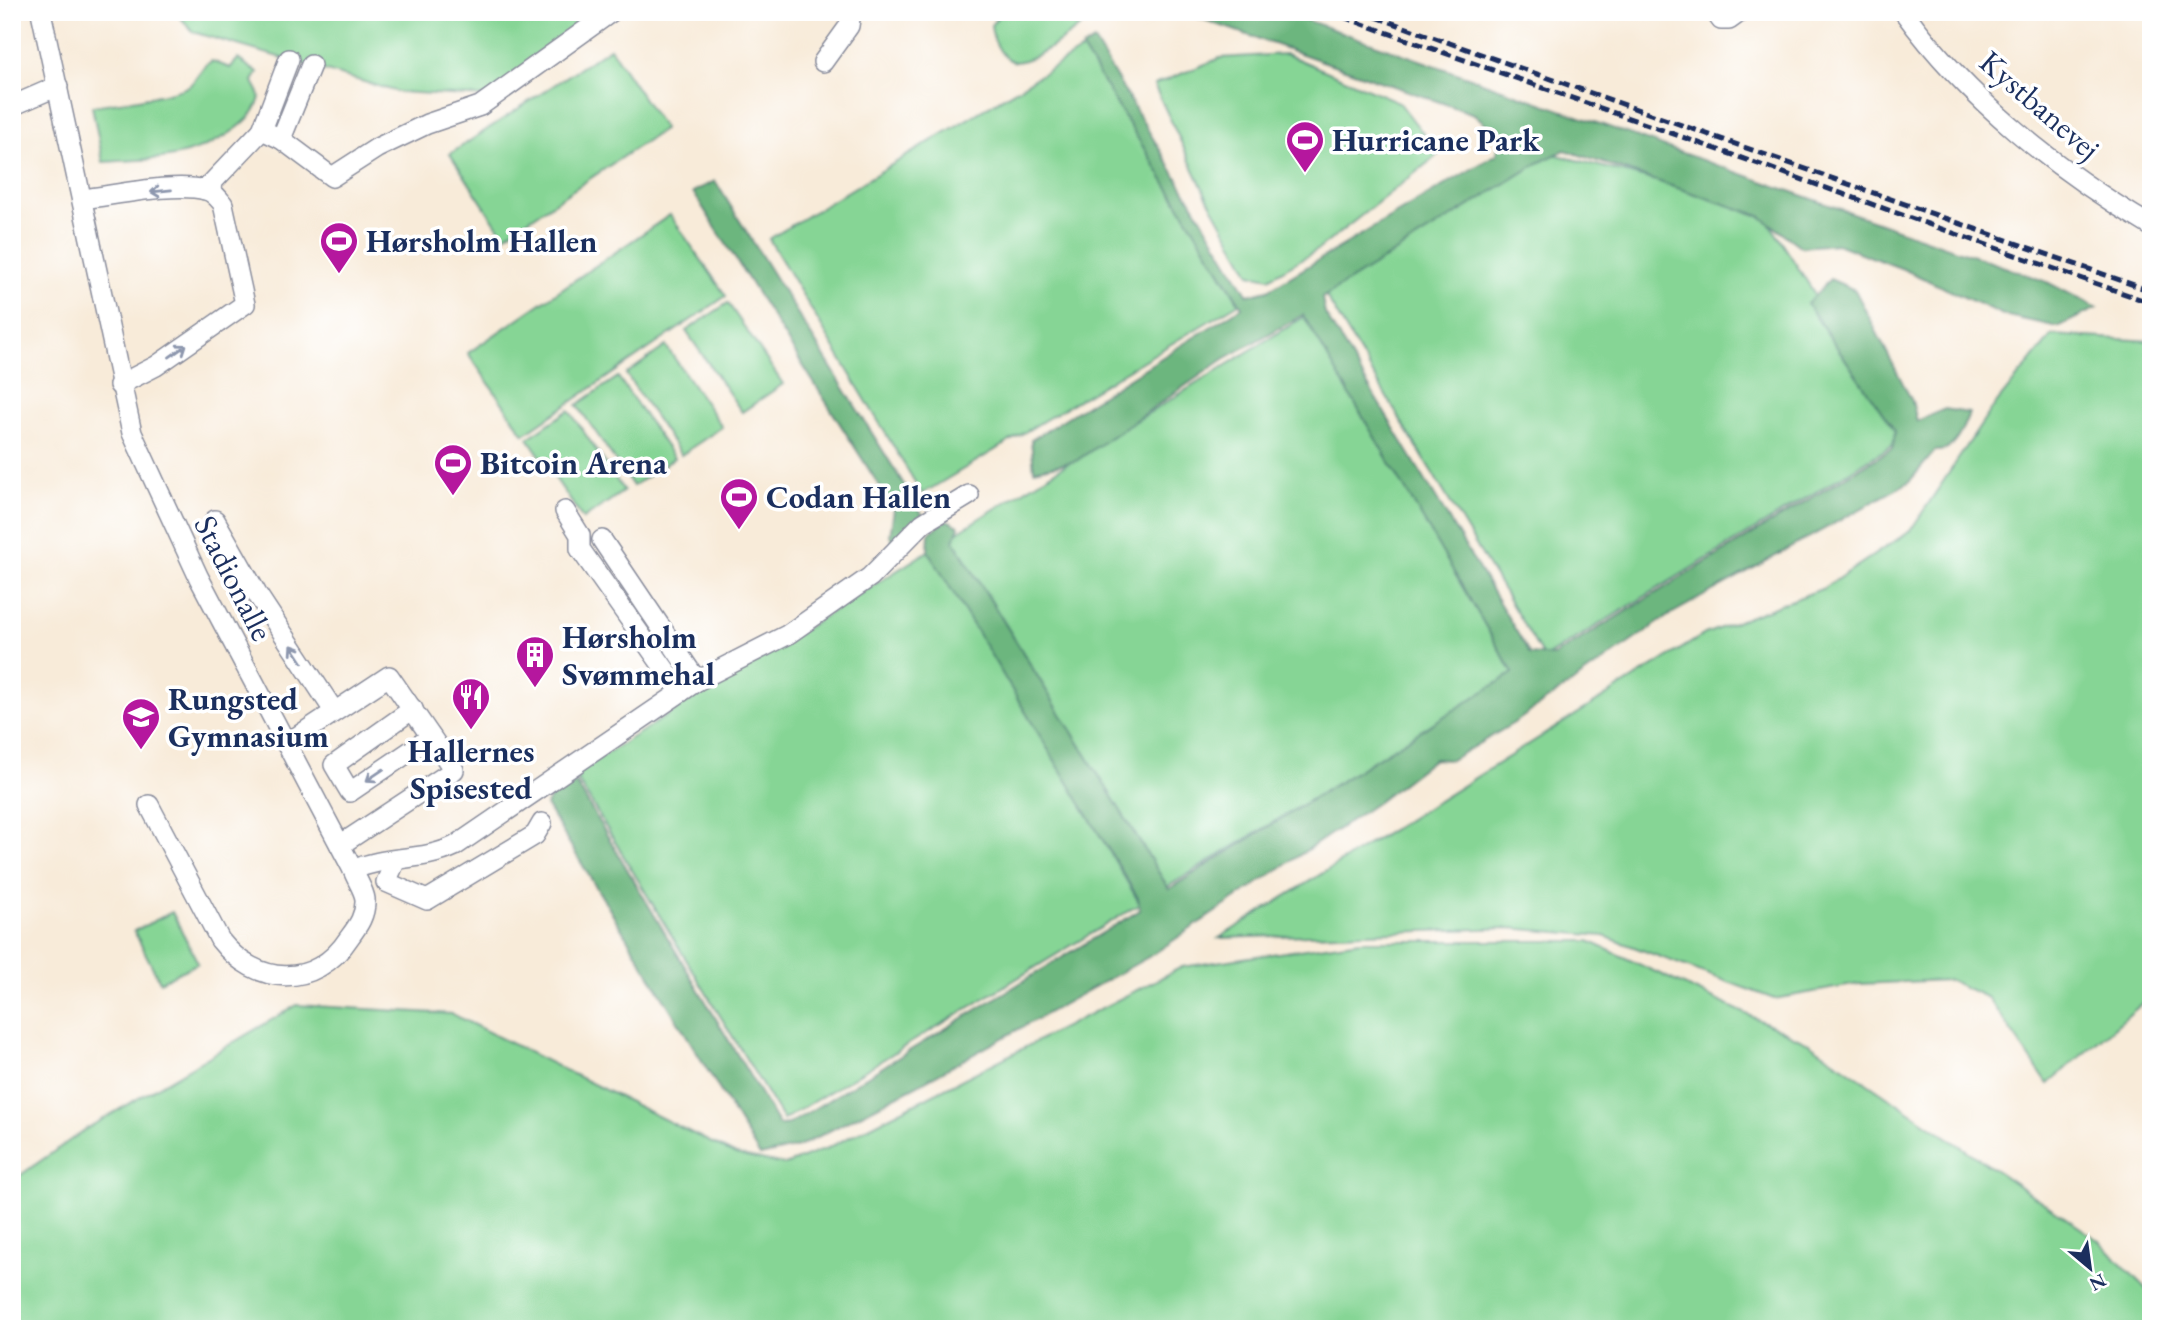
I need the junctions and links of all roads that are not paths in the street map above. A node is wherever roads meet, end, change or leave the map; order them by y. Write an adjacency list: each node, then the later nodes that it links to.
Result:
1 (41, 12): 10 (street, Stadionalle)
2 (611, 12): 13 (street)
3 (851, 12): 8 (street)
4 (1715, 12): 5 (street)
5 (1740, 12)
6 (1904, 12): 16 (street, Kystbanevej)
7 (289, 59): 12 (street)
8 (823, 62)
9 (311, 65): 13 (street)
10 (58, 86): 11 (street); 15 (street, Stadionalle)
11 (12, 106)
12 (262, 130): 13 (street); 14 (street)
13 (281, 139)
14 (205, 190): 15 (street, one-way to 15); 17 (street, one-way to 14)
15 (83, 199): 17 (street, Stadionalle)
16 (2151, 226)
17 (119, 385): 26 (street, Stadionalle)
18 (969, 495): 22 (street)
19 (565, 511): 22 (street)
20 (215, 520): 24 (street, one-way to 20)
21 (602, 540): 22 (street)
22 (689, 687): 30 (street)
23 (413, 709): 24 (street); 25 (street); 25 (street, one-way to 23)
24 (334, 711): 26 (street)
25 (431, 737): 29 (street)
26 (286, 744): 29 (street, Stadionalle)
27 (149, 805): 31 (street, Stadionalle)
28 (542, 823): 30 (street)
29 (340, 845): 31 (street, Stadionalle)
30 (396, 860): 31 (street)
31 (353, 870)

